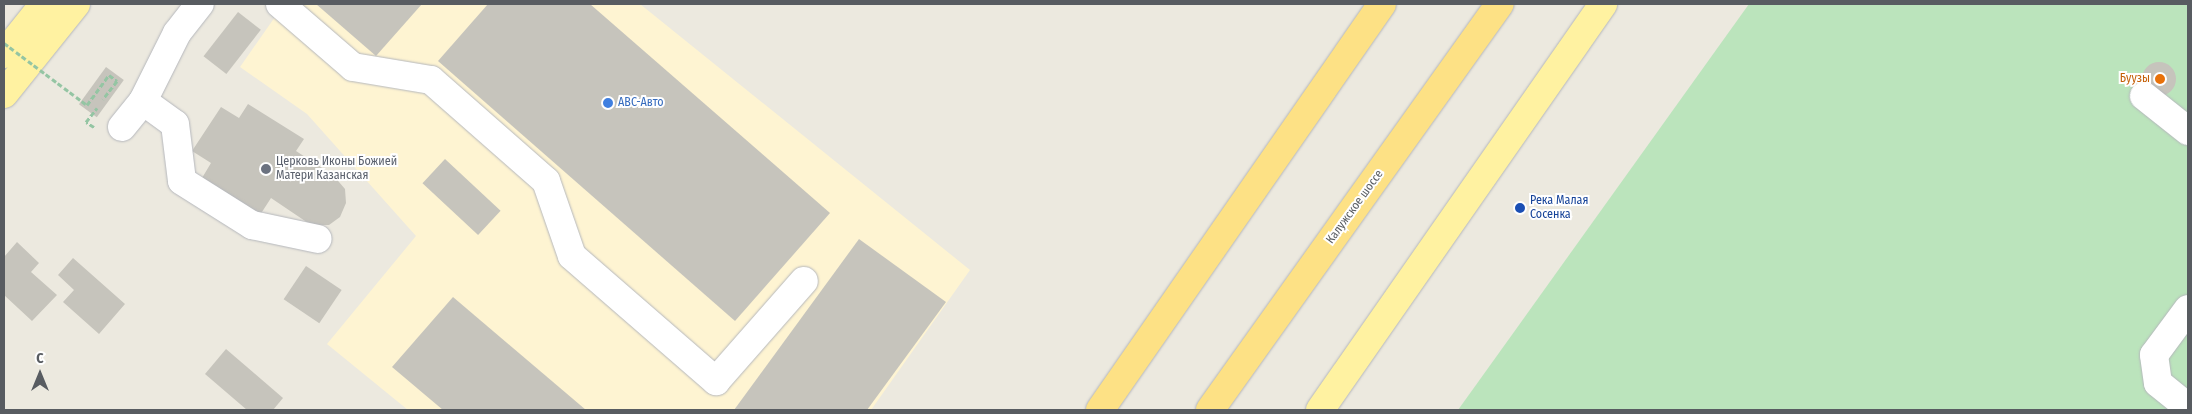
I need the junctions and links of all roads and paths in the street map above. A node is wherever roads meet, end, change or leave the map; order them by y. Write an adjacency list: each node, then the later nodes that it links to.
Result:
1 (44, 4): 9 (main road)
2 (76, 4): 10 (main road)
3 (200, 4): 12 (lane)
4 (280, 4): 17 (lane)
5 (1382, 4): 20 (highway)
6 (1500, 4): 21 (highway, Калужское шоссе)
7 (1604, 4): 22 (main road)
8 (4, 43): 13 (path, bridge)
9 (4, 54)
10 (4, 94)
11 (2144, 96): 15 (lane)
12 (143, 100): 14 (lane); 16 (lane)
13 (92, 114)
14 (122, 127)
15 (2188, 131)
16 (318, 239)
17 (804, 281)
18 (2188, 309): 19 (lane)
19 (2188, 406)
20 (1100, 410)
21 (1210, 410)
22 (1320, 410)

